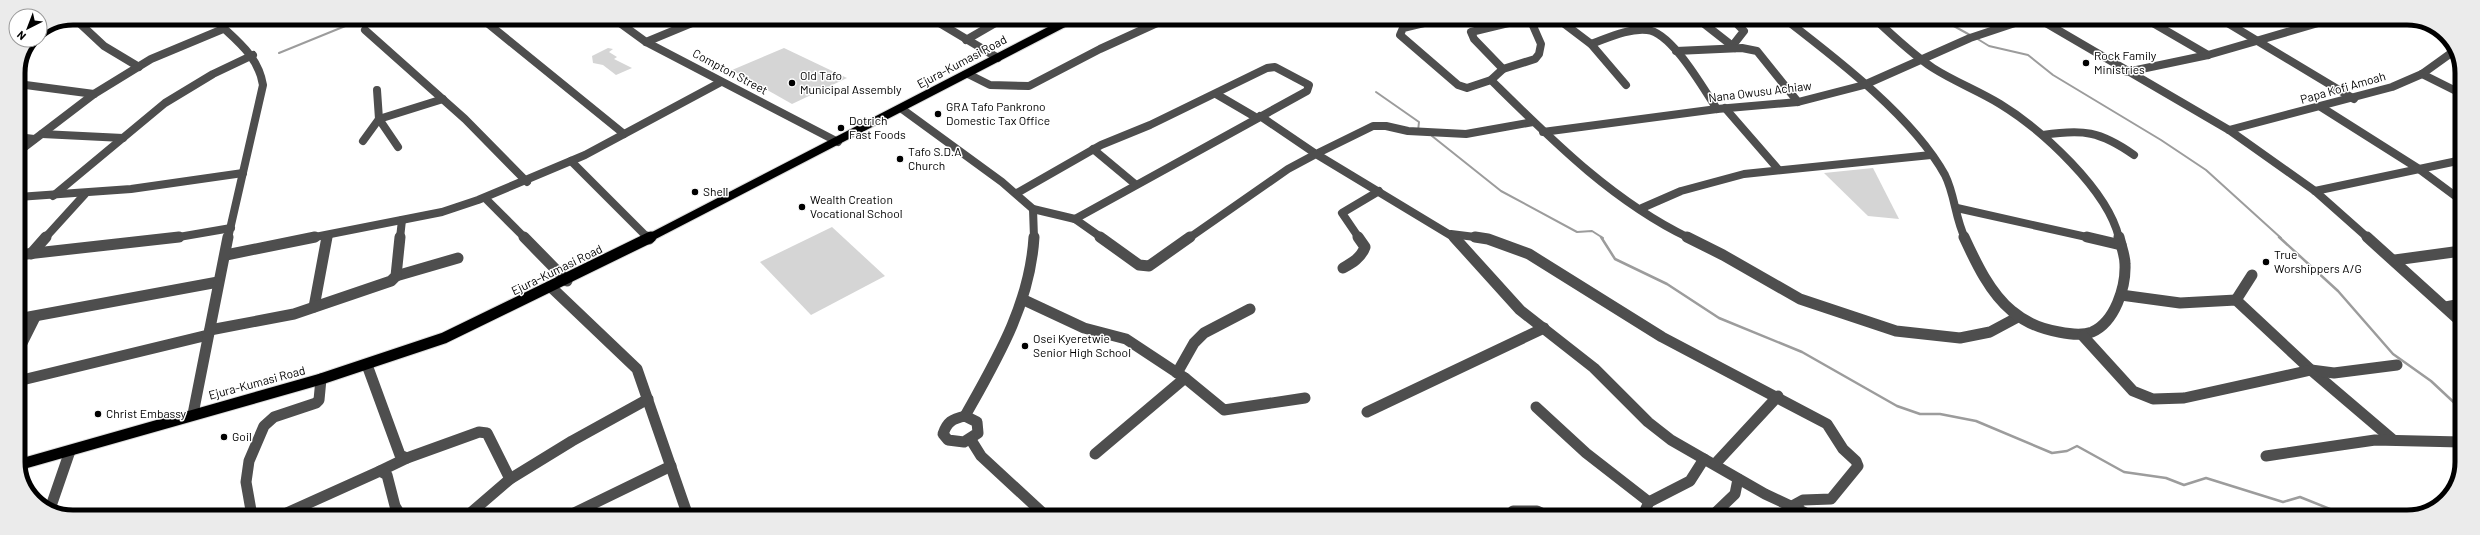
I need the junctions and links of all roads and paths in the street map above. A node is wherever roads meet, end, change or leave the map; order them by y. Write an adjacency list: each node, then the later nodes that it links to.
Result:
1 (83, 25): 36 (street)
2 (219, 25): 23 (street)
3 (490, 25): 61 (street)
4 (623, 25): 27 (street, Compton Street)
5 (687, 25): 27 (street)
6 (942, 25): 25 (street)
7 (992, 25): 25 (street)
8 (1061, 25): 34 (main road, Ejura-Kumasi Road)
9 (1153, 25): 39 (street)
10 (1416, 25): 41 (street)
11 (1500, 25): 37 (street)
12 (1533, 25): 37 (street)
13 (1566, 25): 28 (street)
14 (1706, 25): 29 (street)
15 (1738, 25): 29 (street)
16 (1792, 25): 45 (street)
17 (1881, 25): 35 (street)
18 (2009, 25): 35 (street, Nana Owusu Achiaw)
19 (2049, 25): 38 (street)
20 (2156, 25): 33 (street)
21 (2231, 25): 26 (street)
22 (2312, 25): 26 (street)
23 (223, 29): 31 (street); 36 (street)
24 (365, 30): 50 (street)
25 (966, 40): 34 (street)
26 (2259, 41): 33 (street); 51 (street)
27 (646, 42): 42 (street, Compton Street)
28 (1591, 44): 30 (street); 44 (street)
29 (1734, 46): 30 (street); 52 (street)
30 (1676, 51): 55 (street)
31 (253, 54): 65 (street); 78 (street)
32 (2450, 54): 40 (street, Papa Kofi Amoah)
33 (2208, 55): 38 (street)
34 (998, 58): 39 (main road, Ejura-Kumasi Road)
35 (1922, 60): 45 (street, Nana Owusu Achiaw); 62 (street)
36 (138, 67): 48 (street)
37 (1502, 69): 41 (street)
38 (2127, 72): 59 (street)
39 (968, 74): 54 (main road, Ejura-Kumasi Road)
40 (2422, 74): 47 (street); 51 (street, Papa Kofi Amoah)
41 (1491, 80): 58 (street)
42 (721, 82): 61 (street); 67 (street, Compton Street)
43 (25, 85): 48 (street)
44 (1626, 85)
45 (1864, 85): 52 (street, Nana Owusu Achiaw); 72 (street)
46 (377, 90): 57 (street)
47 (2455, 90)
48 (94, 94): 64 (street)
49 (1216, 94): 56 (street); 56 (street); 70 (street)
50 (443, 99): 57 (street); 79 (street)
51 (2354, 99): 53 (street, Papa Kofi Amoah)
52 (1798, 102): 55 (street, Nana Owusu Achiaw)
53 (2321, 107): 59 (street, Papa Kofi Amoah); 77 (street)
54 (902, 109): 67 (main road, Ejura-Kumasi Road); 83 (street)
55 (1721, 109): 60 (street, Nana Owusu Achiaw); 76 (street)
56 (1259, 117): 71 (street); 80 (street)
57 (379, 119): 66 (street); 69 (street)
58 (1533, 122): 60 (street); 71 (street)
59 (2229, 130): 82 (street)
60 (1543, 132): 89 (street)
61 (624, 134): 74 (street)
62 (2043, 135): 73 (street); 98 (street)
63 (25, 137): 64 (street)
64 (38, 137): 65 (street); 68 (street)
65 (123, 138): 85 (street)
66 (363, 141)
67 (838, 142): 97 (main road, Ejura-Kumasi Road)
68 (25, 147)
69 (398, 147)
70 (1093, 149): 80 (street); 83 (street)
71 (1316, 154): 81 (street); 92 (street)
72 (1931, 155): 76 (street); 90 (street)
73 (2134, 155)
74 (571, 161): 79 (street); 97 (street)
75 (2455, 161): 77 (street)
76 (1778, 169): 89 (street)
77 (2419, 169): 82 (street); 86 (street)
78 (243, 173): 84 (street); 94 (street)
79 (527, 182): 88 (street)
80 (1136, 184): 92 (street)
81 (1379, 191): 96 (street); 105 (street)
82 (2315, 191): 104 (street)
83 (1017, 193): 91 (street)
84 (85, 194): 85 (street); 101 (street)
85 (53, 196): 87 (street)
86 (2455, 196)
87 (25, 197)
88 (485, 198): 93 (street); 108 (street)
89 (1642, 208): 120 (street)
90 (1957, 208): 98 (street); 120 (street)
91 (1033, 209): 92 (street); 112 (street)
92 (1075, 219)
93 (402, 220): 95 (street); 107 (street)
94 (231, 228): 101 (street); 102 (street)
95 (327, 234): 102 (street); 115 (street)
96 (1451, 234): 122 (street); 132 (street)
97 (649, 239): 108 (main road, Ejura-Kumasi Road)
98 (2121, 246): 111 (street)
99 (2455, 252): 104 (street)
100 (25, 254): 101 (street)
101 (31, 254)
102 (226, 255): 109 (street)
103 (458, 258): 107 (street)
104 (2395, 260): 117 (street)
105 (1342, 268)
106 (2252, 275): 113 (street)
107 (396, 276): 115 (street)
108 (567, 281): 110 (main road, Ejura-Kumasi Road)
109 (218, 282): 119 (street); 123 (street)
110 (552, 288): 126 (main road, Ejura-Kumasi Road); 134 (street)
111 (2120, 295): 113 (street); 124 (street)
112 (1024, 300): 129 (street); 138 (street)
113 (2236, 300): 128 (street)
114 (2455, 306): 117 (street)
115 (314, 307): 123 (street)
116 (1250, 308): 129 (street)
117 (2446, 308): 118 (street)
118 (2455, 316)
119 (35, 317): 121 (street); 125 (street)
120 (2018, 317): 124 (street)
121 (25, 318)
122 (1544, 328): 136 (street); 146 (street)
123 (209, 332): 130 (street); 137 (street)
124 (2083, 336): 128 (street)
125 (25, 337)
126 (367, 365): 131 (main road, Ejura-Kumasi Road); 145 (street)
127 (2397, 365): 128 (street)
128 (2311, 370): 139 (street)
129 (1181, 376): 133 (street); 143 (street)
130 (25, 379)
131 (321, 379): 137 (main road, Ejura-Kumasi Road); 155 (street)
132 (1778, 396): 146 (street); 154 (street)
133 (1305, 398)
134 (648, 399): 148 (street); 150 (street)
135 (1536, 407): 152 (street)
136 (1368, 412)
137 (193, 414): 142 (main road, Ejura-Kumasi Road)
138 (965, 416): 140 (street); 140 (street)
139 (2392, 439): 141 (street); 144 (street)
140 (971, 440): 161 (street)
141 (2455, 442)
142 (70, 451): 147 (main road, Ejura-Kumasi Road); 153 (street)
143 (1095, 454)
144 (2266, 456)
145 (407, 458): 149 (street); 150 (street)
146 (1709, 461): 151 (street); 152 (street)
147 (25, 463)
148 (671, 466): 159 (street); 160 (street)
149 (380, 471): 156 (street); 157 (street)
150 (510, 479): 158 (street)
151 (1738, 479): 154 (street); 163 (street)
152 (1649, 502): 162 (street)
153 (51, 505)
154 (1792, 506): 164 (street)
155 (251, 510)
156 (293, 510)
157 (397, 510)
158 (474, 510)
159 (580, 510)
160 (686, 510)
161 (1040, 510)
162 (1645, 510)
163 (1718, 510)
164 (1800, 510)

